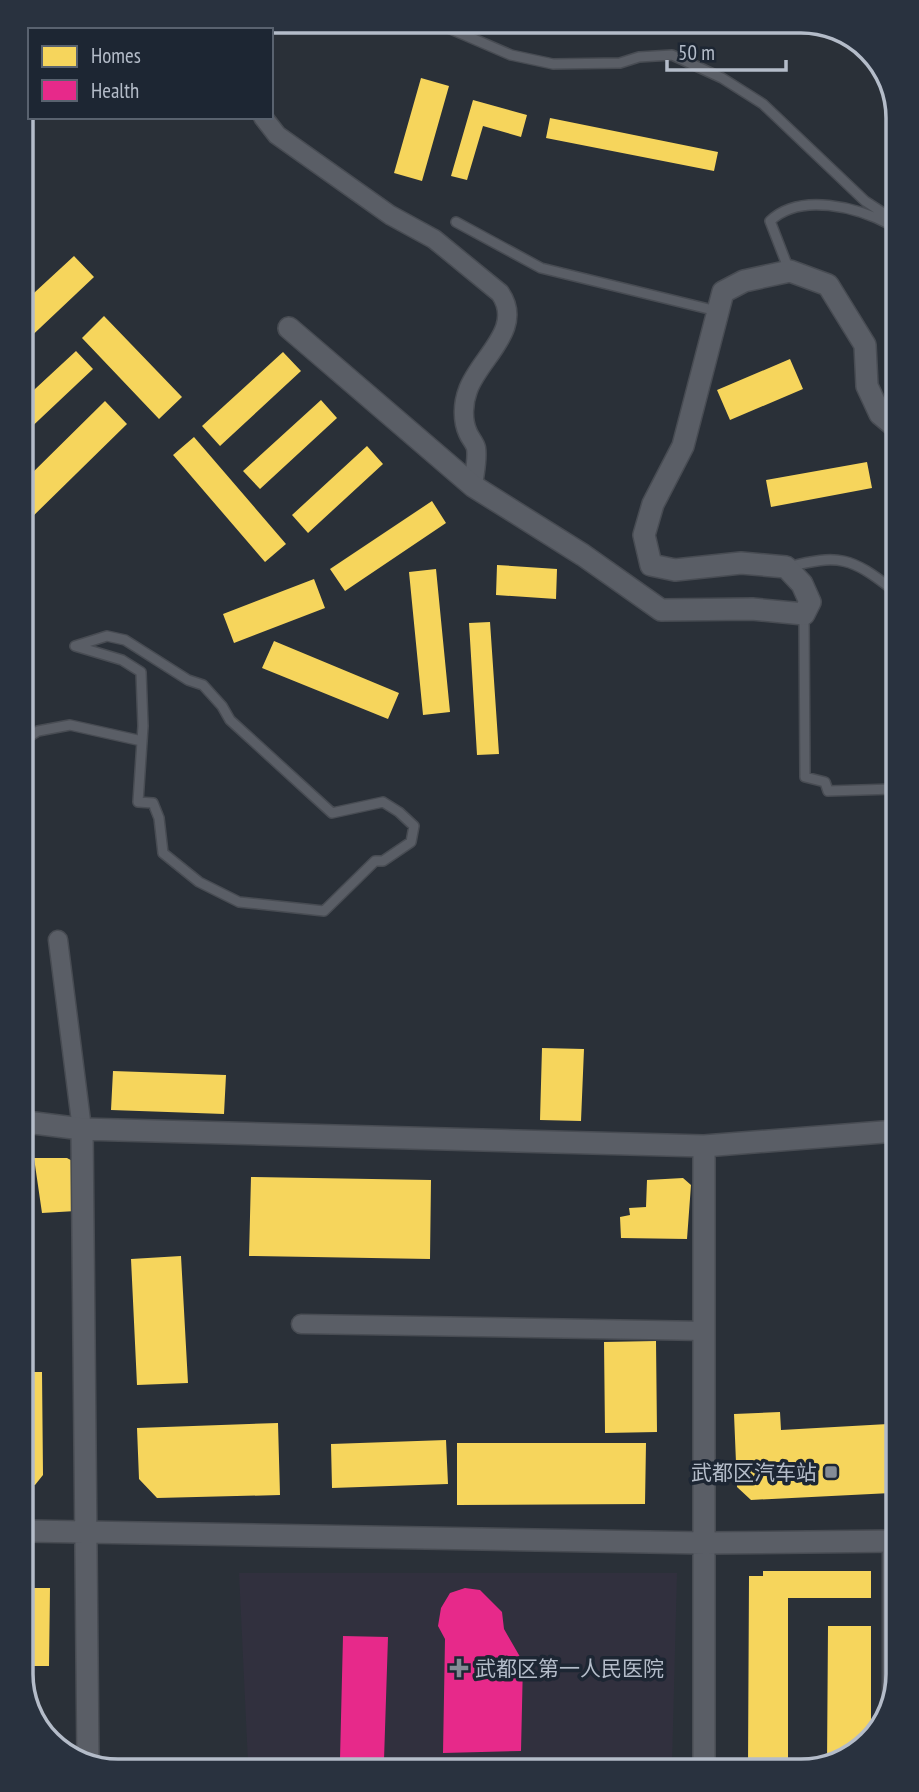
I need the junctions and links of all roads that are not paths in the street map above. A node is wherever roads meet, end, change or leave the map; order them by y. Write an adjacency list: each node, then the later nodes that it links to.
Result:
1 (460, 33): 3 (lane)
2 (264, 119): 10 (street)
3 (886, 215)
4 (456, 222): 7 (lane)
5 (886, 223): 6 (lane)
6 (790, 271): 7 (street); 9 (street)
7 (719, 311): 11 (street)
8 (289, 328): 10 (street)
9 (886, 419)
10 (473, 486): 13 (street)
11 (786, 567): 12 (lane); 13 (street)
12 (886, 585)
13 (804, 614): 16 (lane)
14 (33, 734): 15 (lane)
15 (142, 741): 15 (lane)
16 (886, 789)
17 (58, 940): 19 (street)
18 (33, 1123): 19 (street)
19 (82, 1129): 21 (street); 25 (street)
20 (886, 1132): 21 (street)
21 (704, 1146): 23 (street)
22 (301, 1324): 23 (street)
23 (705, 1331): 27 (street)
24 (33, 1531): 25 (street)
25 (85, 1533): 27 (street); 28 (street)
26 (886, 1541): 27 (street)
27 (705, 1543): 29 (street)
28 (88, 1753)
29 (704, 1759)

